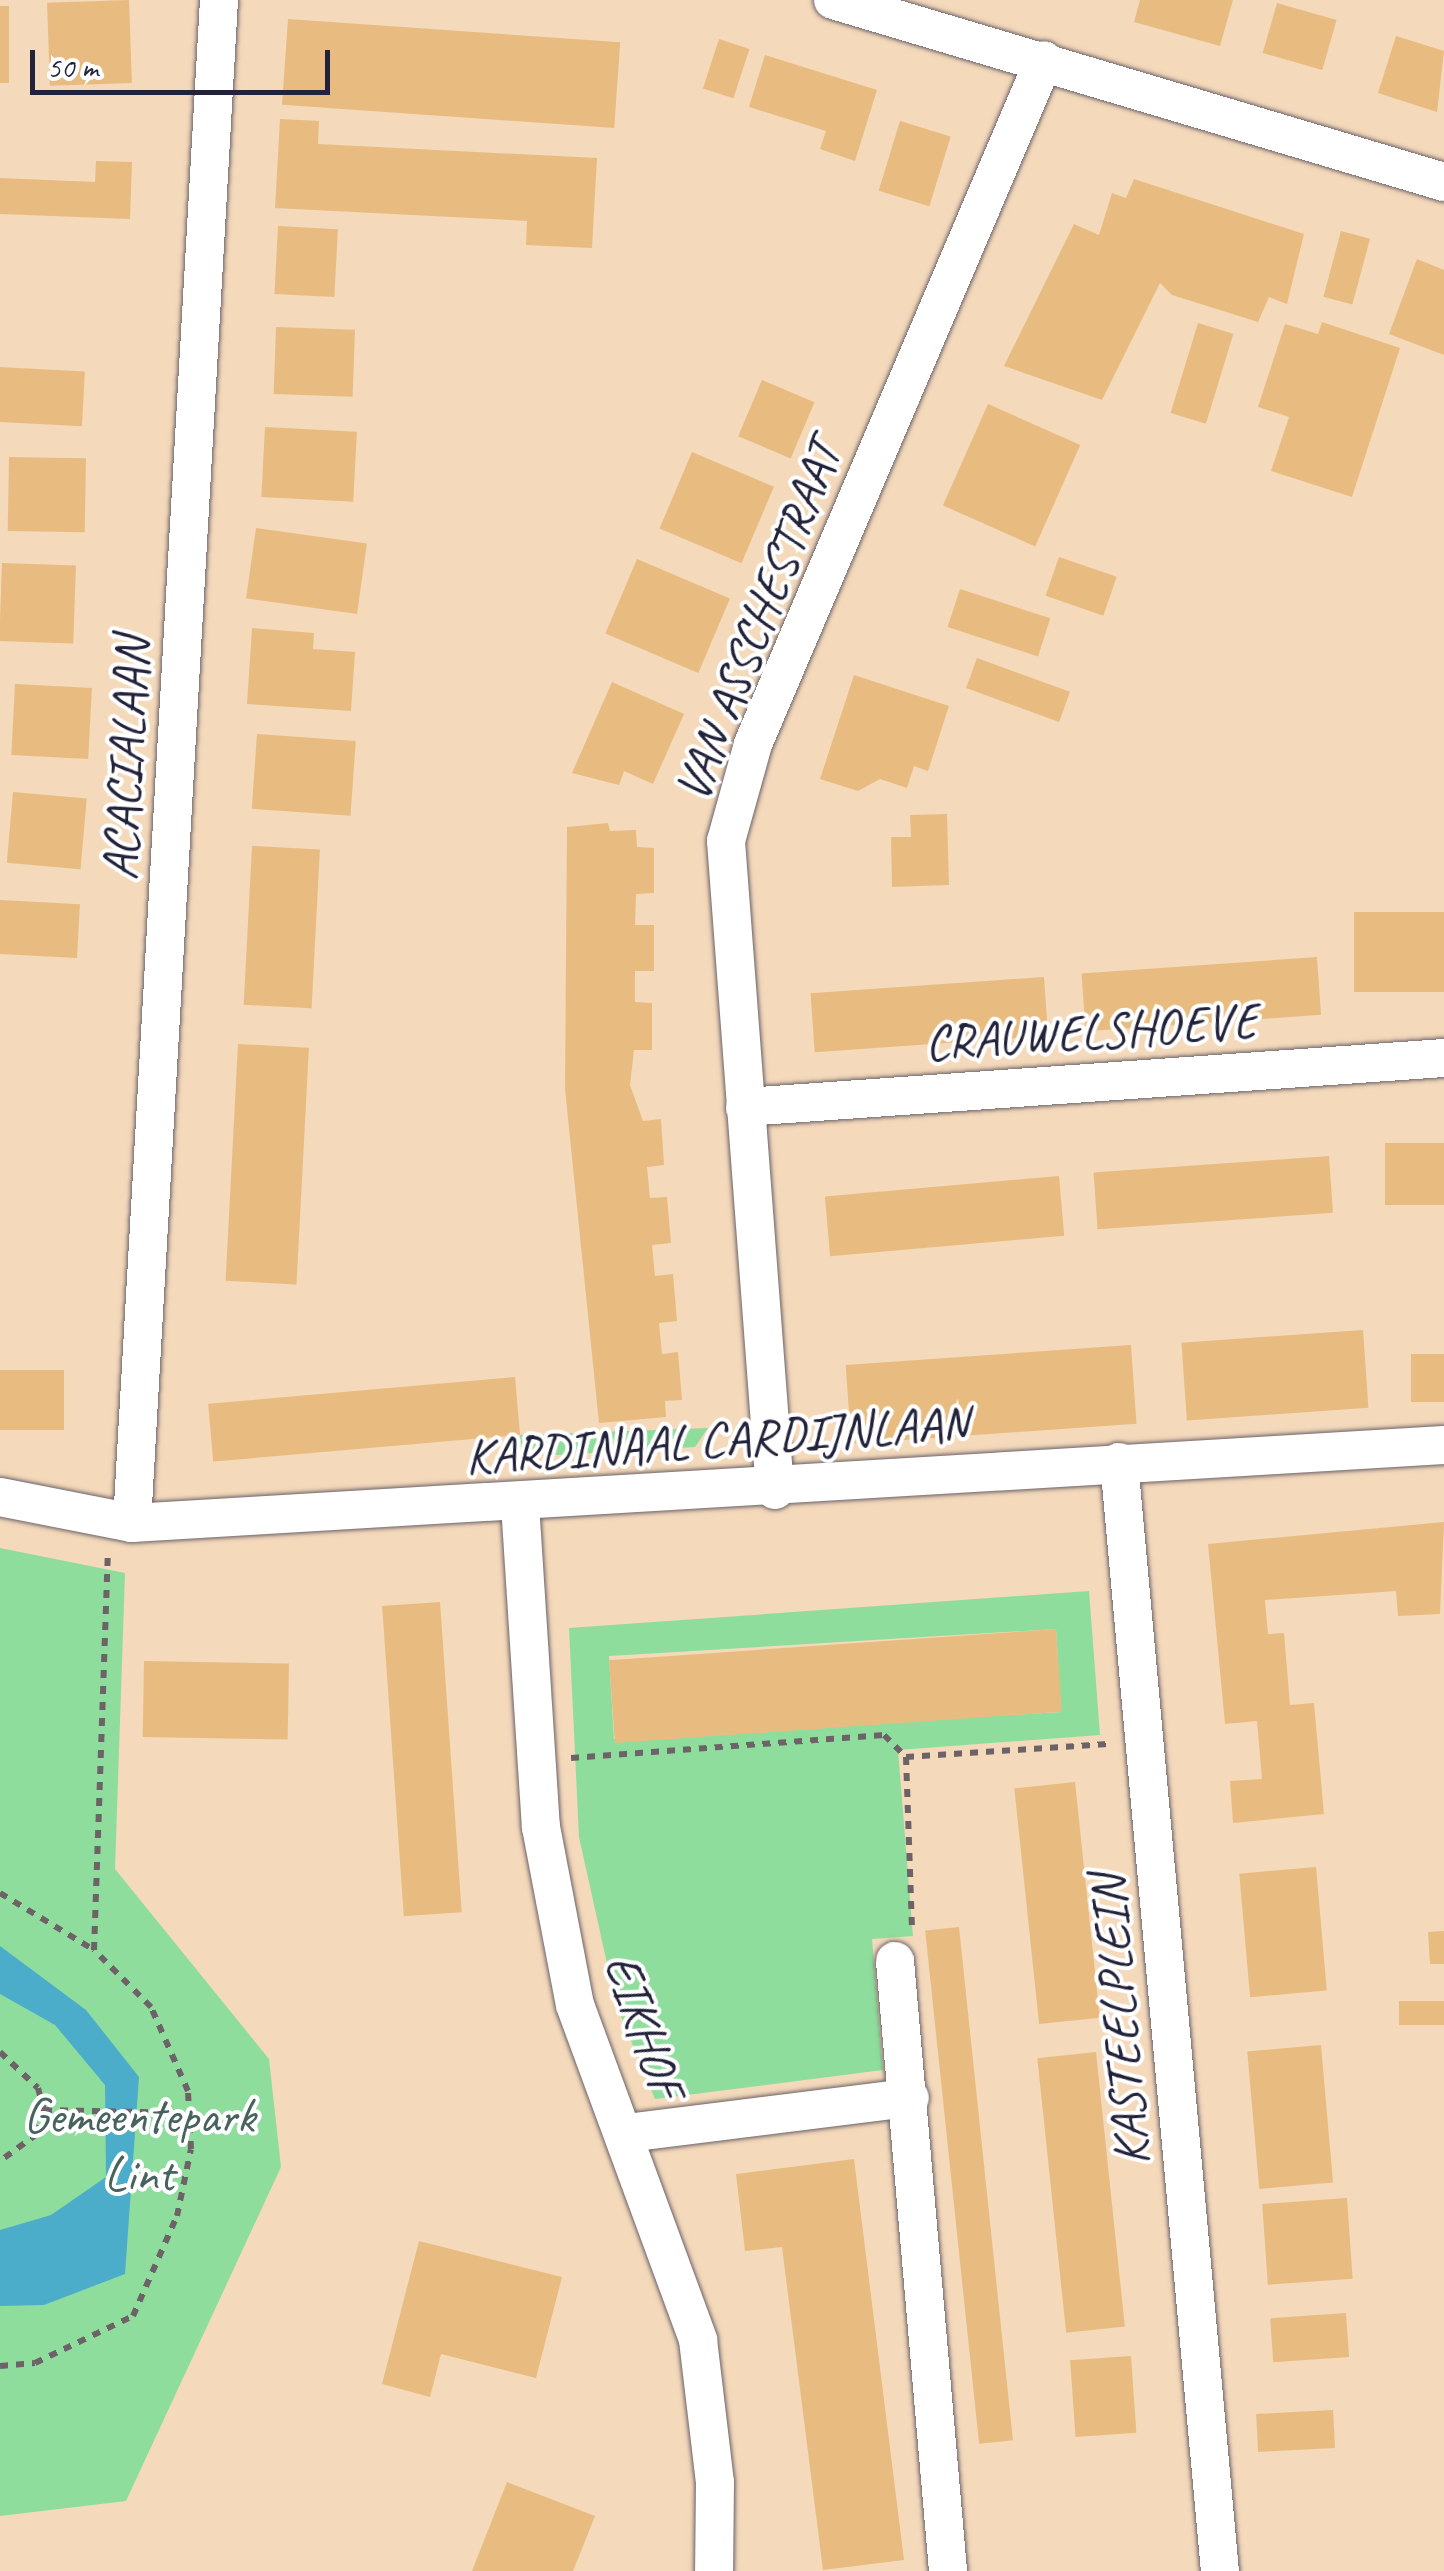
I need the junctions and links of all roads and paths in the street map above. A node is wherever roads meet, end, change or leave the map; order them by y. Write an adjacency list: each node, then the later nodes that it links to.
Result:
1 (219, 0): 12 (street, ACACIALAAN)
2 (833, 0): 3 (street)
3 (1044, 60): 4 (street); 6 (street, VAN ASSCHESTRAAT)
4 (1444, 182)
5 (1444, 1058): 6 (street, CRAUWELSHOEVE)
6 (745, 1107): 9 (street, VAN ASSCHESTRAAT)
7 (1444, 1445): 8 (street, KARDINAAL CARDIJNLAAN)
8 (1119, 1462): 9 (street, KARDINAAL CARDIJNLAAN); 13 (street, KASTEELPLEIN)
9 (774, 1490): 11 (street, KARDINAAL CARDIJNLAAN)
10 (0, 1497): 12 (street, KARDINAAL CARDIJNLAAN)
11 (520, 1504): 12 (street, KARDINAAL CARDIJNLAAN); 15 (street, EIKHOF)
12 (119, 1524): 17 (path)
13 (1144, 1742): 14 (path); 28 (street, KASTEELPLEIN)
14 (906, 1757): 15 (path); 18 (path)
15 (537, 1761): 23 (street, EIKHOF)
16 (0, 1894): 17 (path)
17 (94, 1950): 22 (path)
18 (895, 1961): 20 (street)
19 (0, 2052): 21 (path)
20 (910, 2098): 23 (street); 27 (street)
21 (44, 2110): 22 (path); 24 (path)
22 (191, 2113): 25 (path)
23 (628, 2133): 26 (street, EIKHOF)
24 (0, 2161)
25 (0, 2366)
26 (714, 2571)
27 (948, 2571)
28 (1220, 2571)

